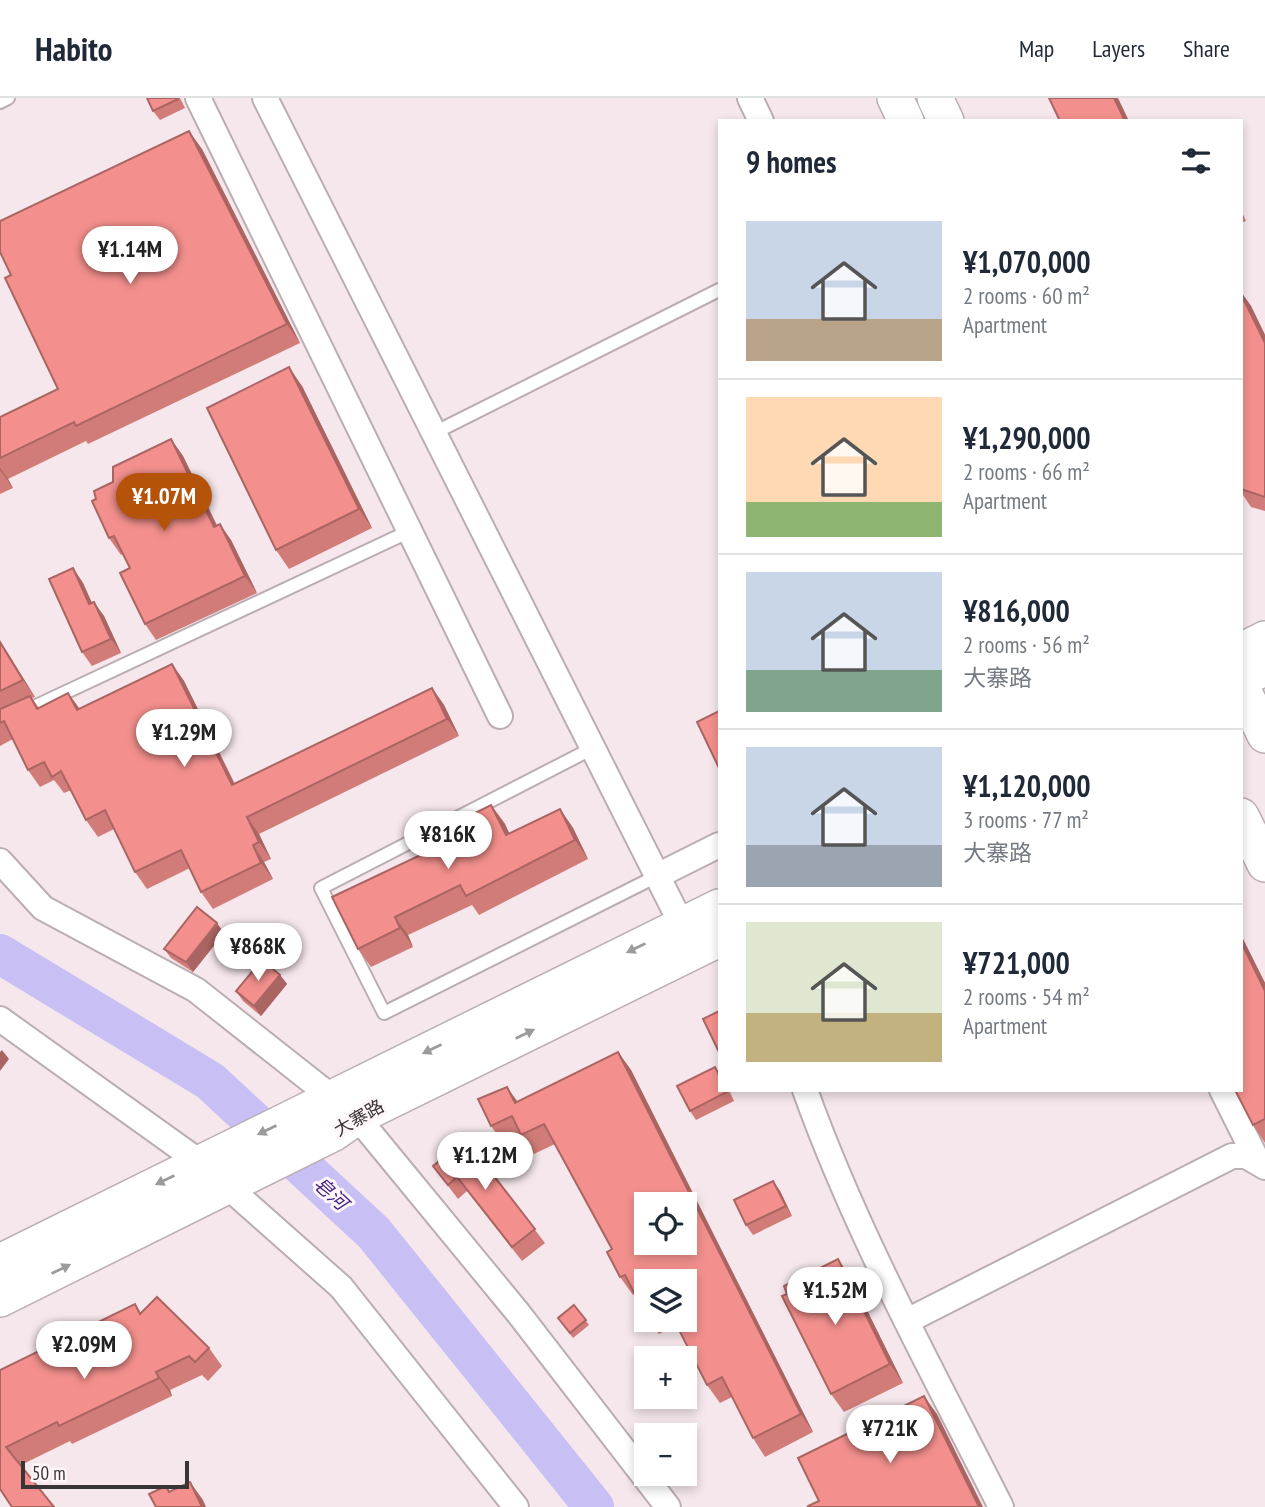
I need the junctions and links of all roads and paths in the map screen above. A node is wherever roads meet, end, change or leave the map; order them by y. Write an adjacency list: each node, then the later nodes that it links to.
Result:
1 (8, 98): 7 (lane)
2 (198, 98): 13 (street)
3 (264, 98): 12 (street)
4 (750, 98): 8 (street)
5 (895, 98): 9 (main road)
6 (934, 98): 10 (main road)
7 (0, 102)
8 (760, 119)
9 (905, 119)
10 (945, 119)
11 (718, 291): 12 (lane)
12 (434, 433): 22 (street)
13 (410, 531): 19 (street); 20 (lane)
14 (1265, 639): 15 (main road)
15 (1243, 650)
16 (1265, 668): 17 (main road)
17 (1243, 679)
18 (1243, 690): 21 (main road)
19 (500, 716)
20 (0, 723)
21 (1265, 735)
22 (593, 748): 27 (street); 27 (lane)
23 (1243, 820): 26 (main road)
24 (718, 846): 27 (street)
25 (0, 861): 34 (street)
26 (1265, 864)
27 (657, 876): 29 (street)
28 (718, 907): 29 (main road, 大寨路)
29 (682, 925): 34 (main road, 大寨路, one-way to 34)
30 (718, 939): 34 (main road, 大寨路, one-way to 30)
31 (0, 1019): 35 (street)
32 (806, 1092): 40 (street)
33 (1223, 1092): 36 (street)
34 (334, 1115): 35 (main road, 大寨路, one-way to 35); 37 (main road, 大寨路); 42 (street)
35 (213, 1156): 37 (street); 38 (main road, 大寨路, one-way to 38)
36 (1261, 1164): 40 (street)
37 (228, 1186): 39 (main road, 大寨路, one-way to 37); 41 (street)
38 (0, 1262)
39 (0, 1299)
40 (907, 1321): 43 (street)
41 (516, 1507)
42 (668, 1507)
43 (1001, 1507)

